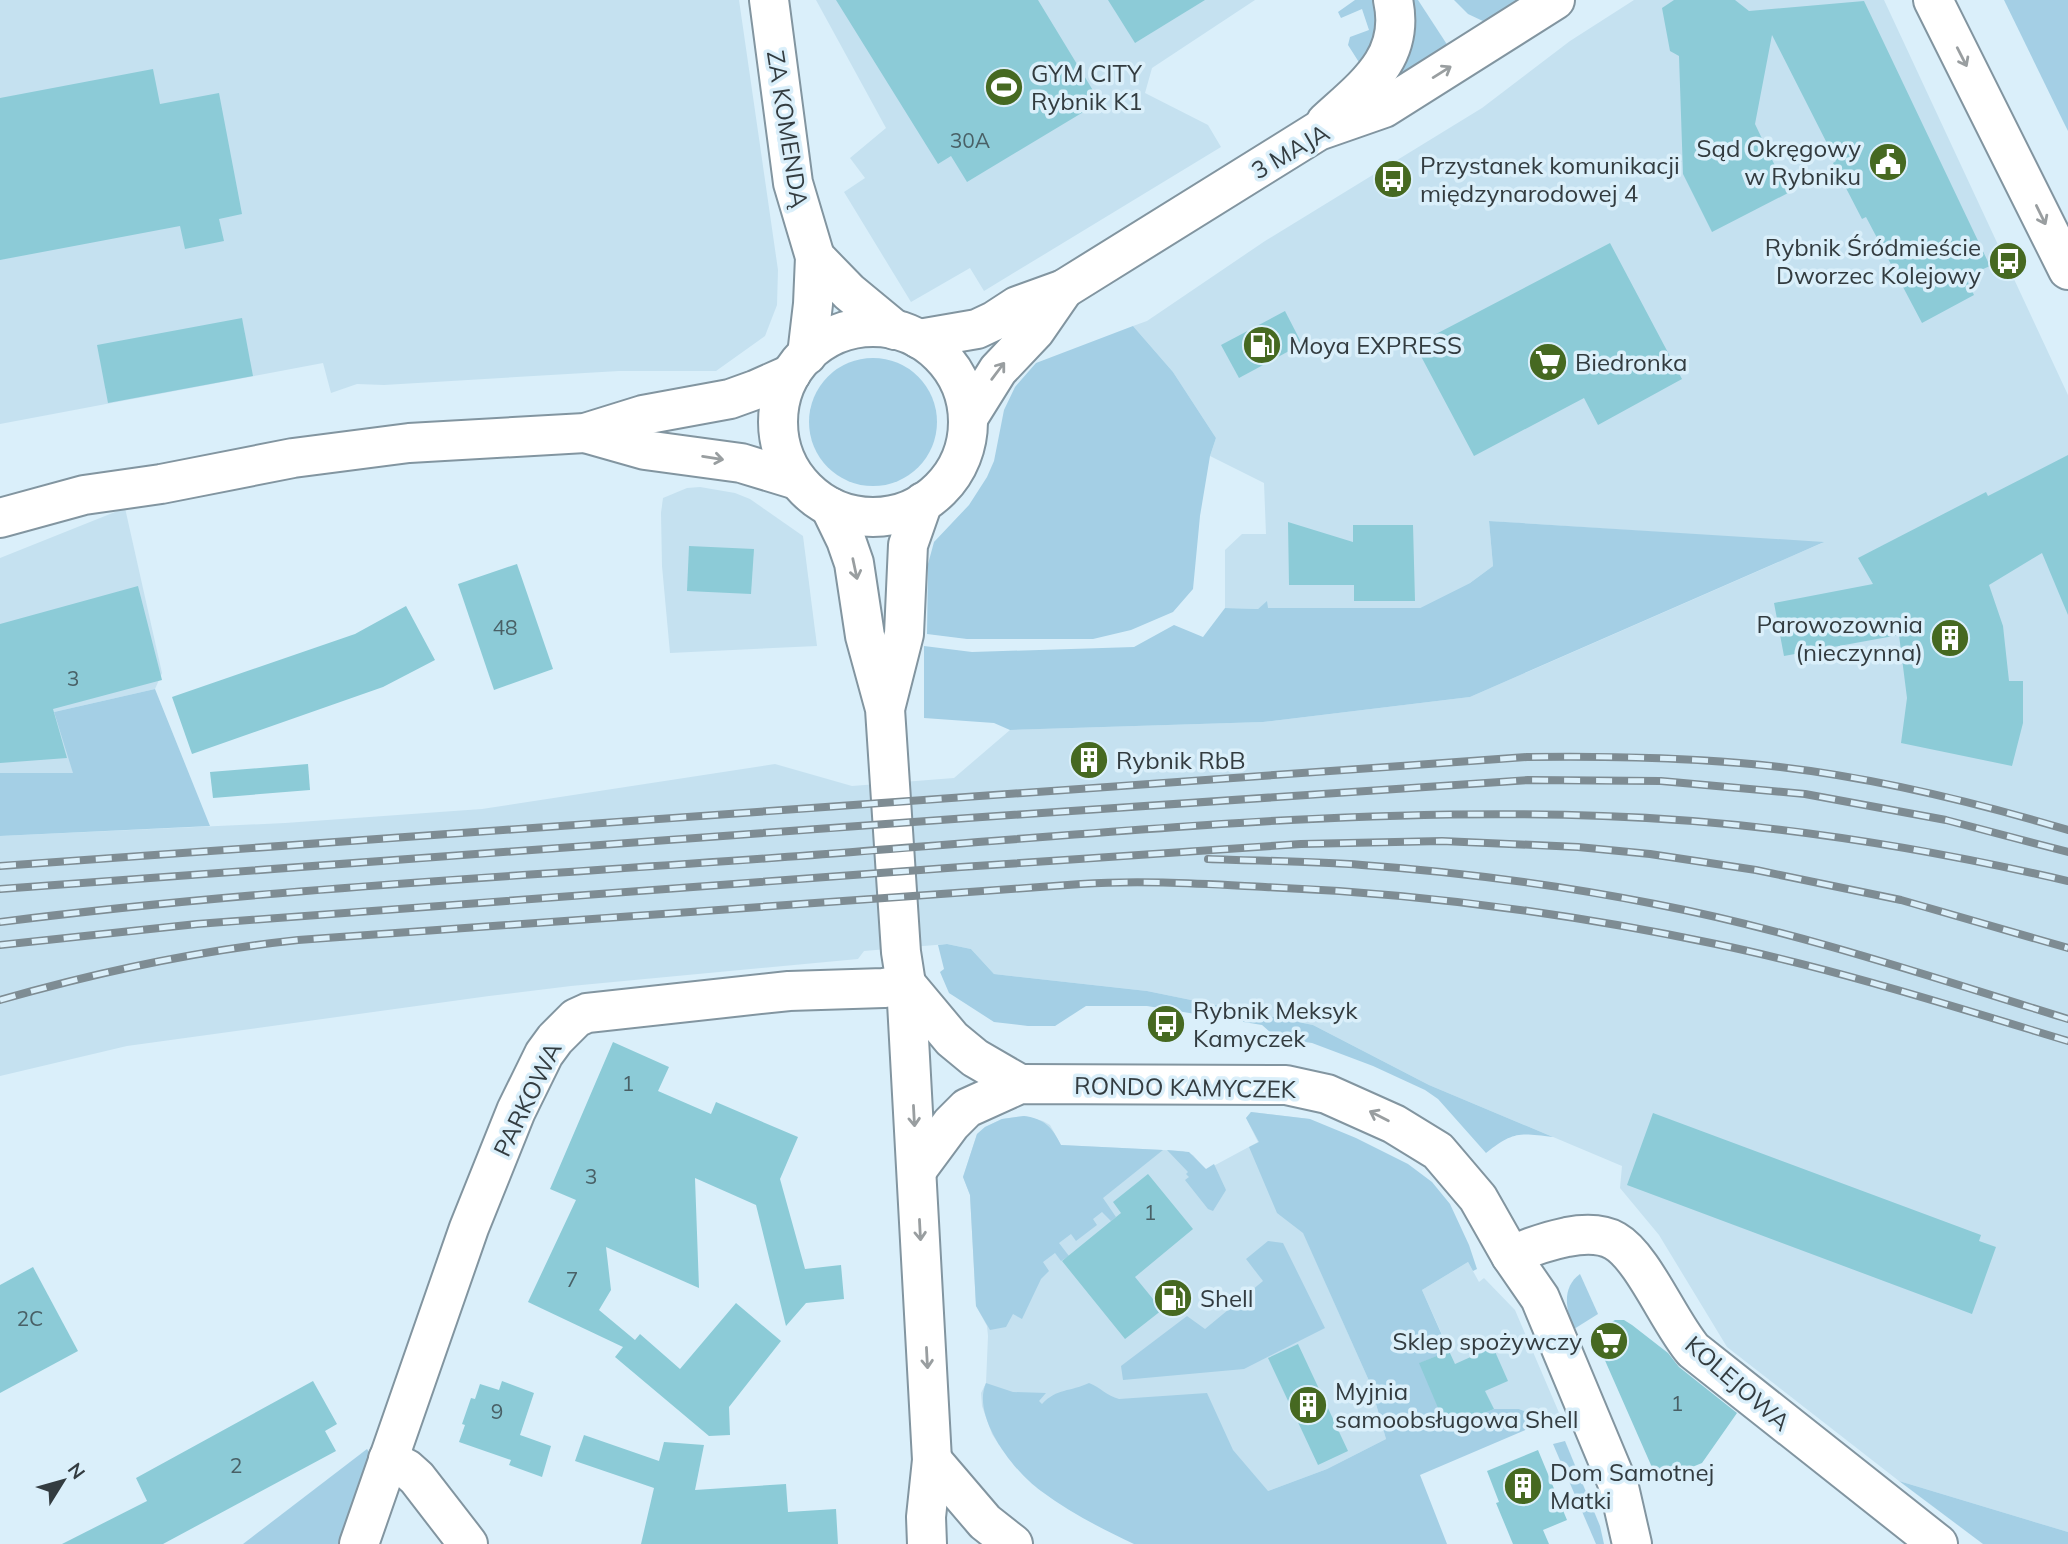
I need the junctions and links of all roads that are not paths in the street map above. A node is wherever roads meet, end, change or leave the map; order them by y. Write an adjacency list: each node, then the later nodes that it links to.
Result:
1 (769, 0): 6 (main road, ZA KOMENDĄ)
2 (1393, 0): 5 (main road)
3 (1555, 0): 5 (main road, 3 MAJA, one-way to 3)
4 (1933, 0): 7 (main road, one-way to 7)
5 (1318, 131): 8 (main road, 3 MAJA)
6 (815, 257): 9 (main road, ZA KOMENDĄ); 10 (main road, ZA KOMENDĄ)
7 (2068, 270)
8 (1064, 289): 9 (main road, 3 MAJA); 11 (main road, 3 MAJA, one-way to 8)
9 (907, 334): 10 (main road); 11 (main road)
10 (799, 364): 12 (main road); 13 (main road)
11 (968, 418): 15 (main road)
12 (585, 432): 13 (main road, one-way to 13); 14 (main road)
13 (797, 480): 16 (main road)
14 (161, 484): 17 (main road); 18 (main road)
15 (923, 502): 16 (main road); 19 (main road)
16 (830, 507): 19 (main road, one-way to 19)
17 (0, 518)
18 (0, 545)
19 (885, 709): 20 (main road)
20 (906, 985): 21 (main road); 22 (main road, one-way to 22); 24 (main road, PARKOWA)
21 (1020, 1084): 22 (main road, RONDO KAMYCZEK); 23 (main road, RONDO KAMYCZEK, one-way to 21)
22 (917, 1170): 25 (main road, one-way to 25)
23 (1511, 1256): 26 (main road, RONDO KAMYCZEK); 31 (main road, KOLEJOWA)
24 (388, 1459): 27 (main road, PARKOWA); 28 (main road)
25 (932, 1460): 29 (main road); 30 (main road)
26 (1632, 1543)
27 (359, 1544)
28 (468, 1544)
29 (927, 1544)
30 (1013, 1544)
31 (1938, 1544)

